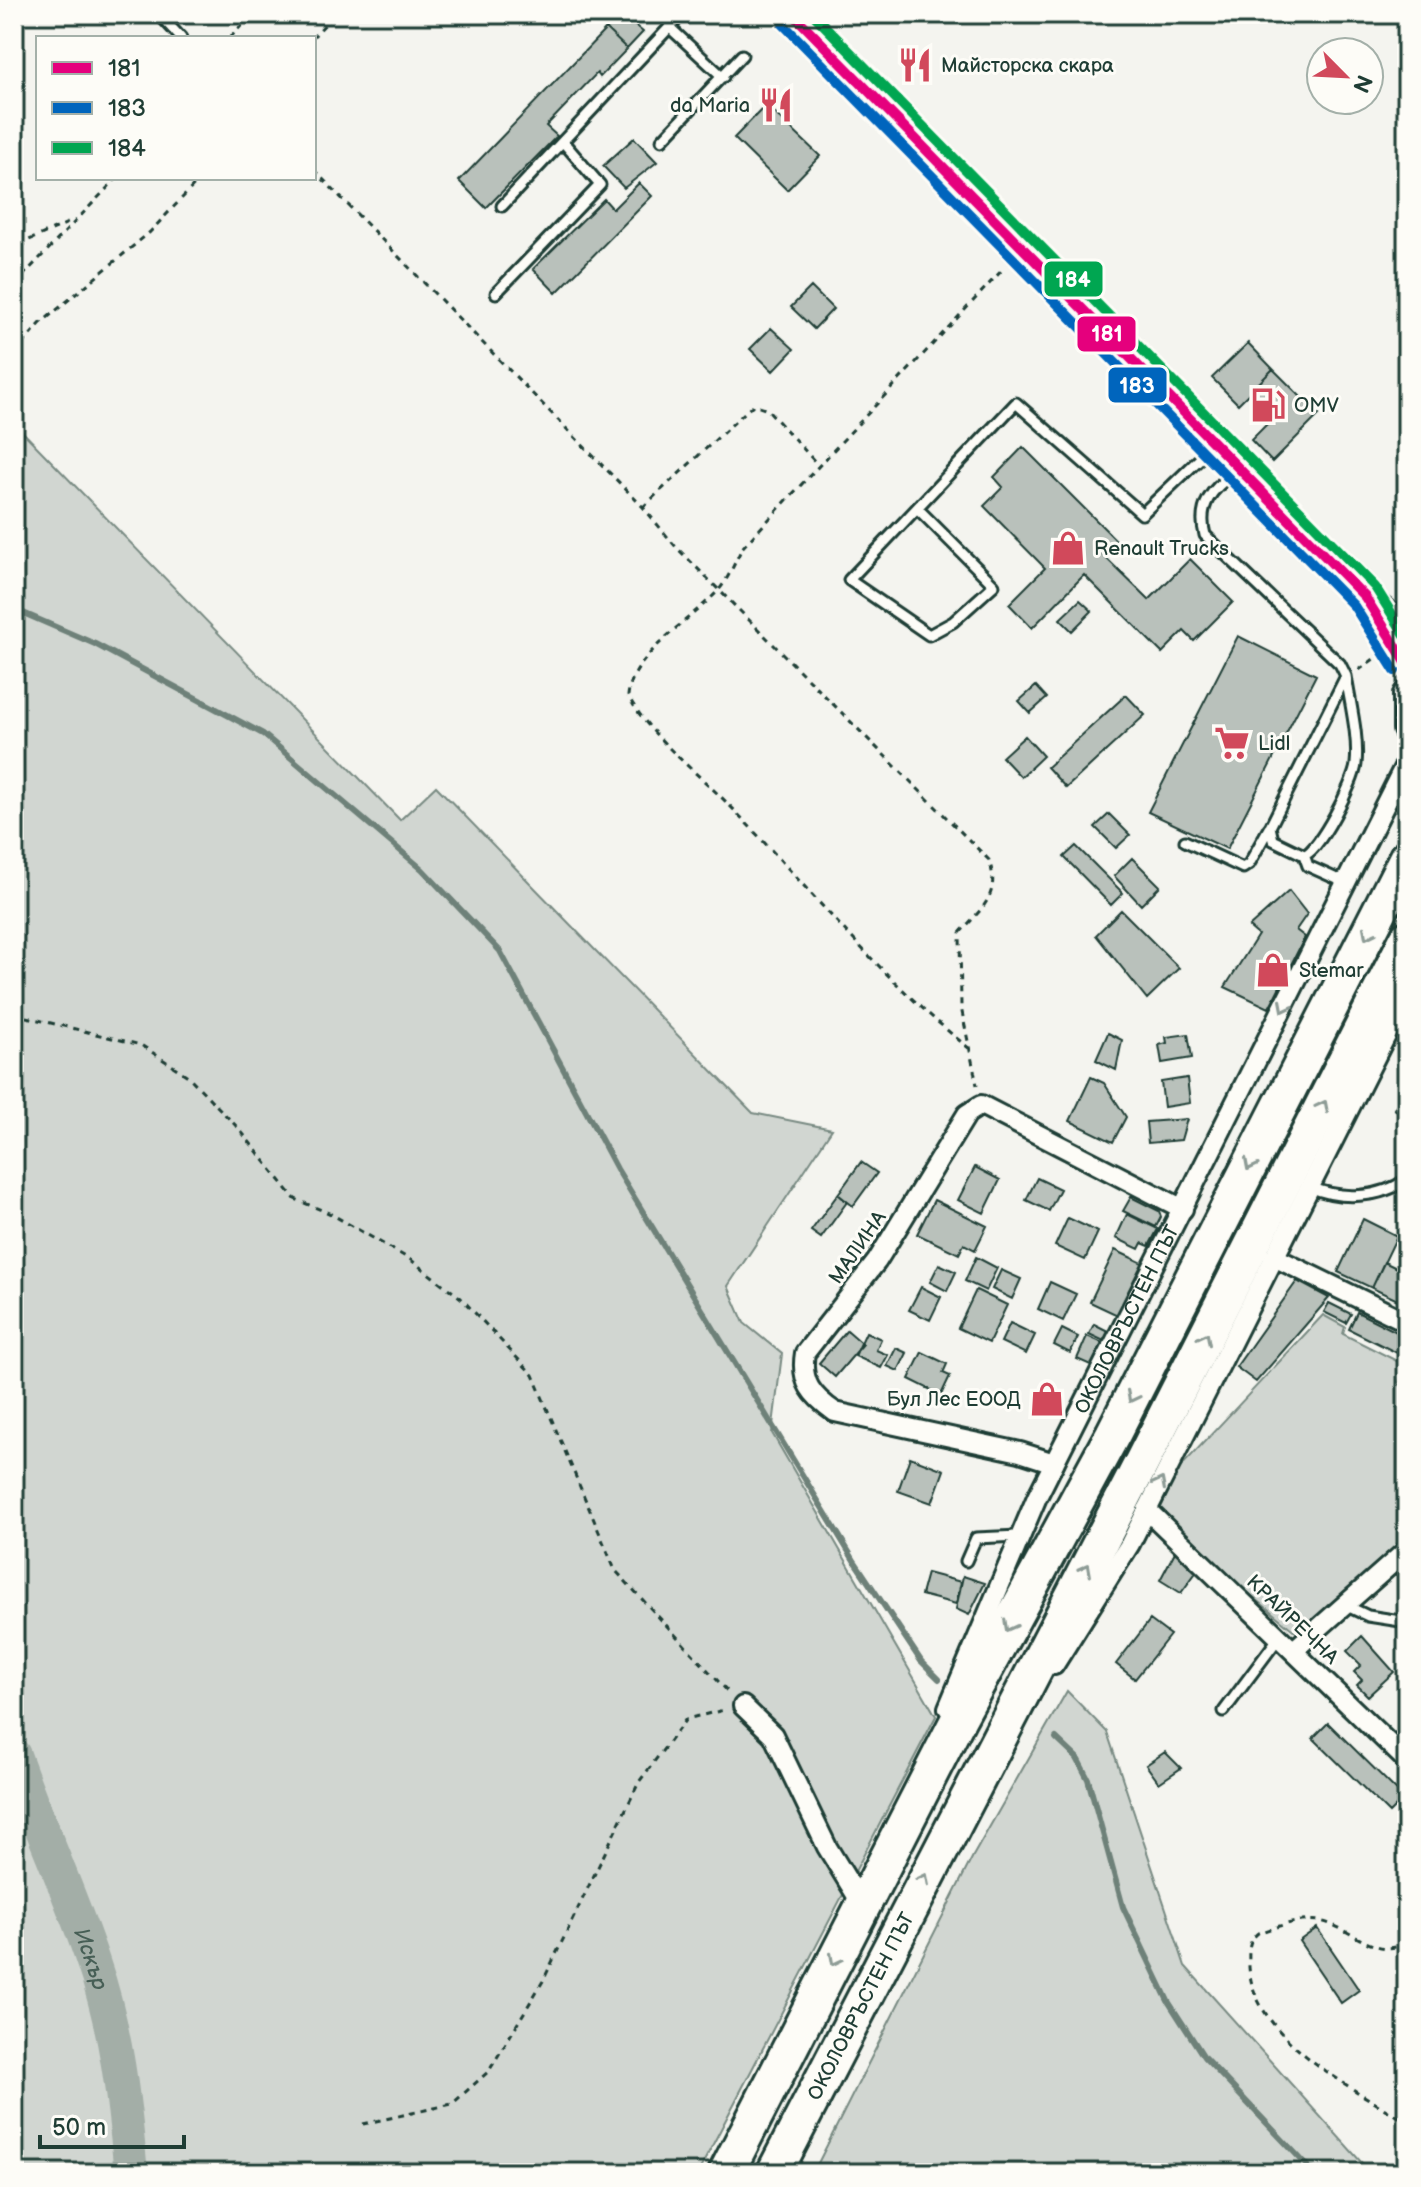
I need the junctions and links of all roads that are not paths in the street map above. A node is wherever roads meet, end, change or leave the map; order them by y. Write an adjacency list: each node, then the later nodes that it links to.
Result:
1 (159, 14): 5 (lane)
2 (682, 14): 4 (lane)
3 (793, 14): 12 (main road)
4 (669, 27): 7 (lane); 9 (lane)
5 (179, 36)
6 (742, 55): 7 (lane)
7 (723, 77): 8 (lane)
8 (662, 140)
9 (564, 143): 10 (lane); 11 (lane)
10 (502, 206)
11 (496, 293)
12 (1213, 446): 13 (main road); 14 (lane)
13 (1238, 470): 15 (main road); 17 (lane)
14 (917, 508): 14 (lane)
15 (1400, 634): 16 (main road)
16 (1407, 664)
17 (1346, 676): 21 (lane); 23 (lane)
18 (1407, 695): 19 (main road)
19 (1407, 729)
20 (1407, 761): 25 (street, ОКОЛОВРЪСТЕН ПЪТ)
21 (1270, 827): 22 (lane); 23 (lane)
22 (1185, 841)
23 (1304, 855): 25 (lane)
24 (1405, 861): 46 (highway, ОКОЛОВРЪСТЕН ПЪТ, one-way to 46)
25 (1352, 876): 30 (street, ОКОЛОВРЪСТЕН ПЪТ, one-way to 30)
26 (1407, 939): 45 (highway, ОКОЛОВРЪСТЕН ПЪТ, one-way to 26)
27 (1407, 994): 29 (street, ОКОЛОВРЪСТЕН ПЪТ)
28 (1407, 1179): 29 (lane)
29 (1310, 1187): 31 (street, ОКОЛОВРЪСТЕН ПЪТ)
30 (1183, 1209): 33 (street, ОКОЛОВРЪСТЕН ПЪТ); 33 (street, МАЛИНА)
31 (1274, 1257): 32 (street); 34 (street, ОКОЛОВРЪСТЕН ПЪТ, one-way to 31)
32 (1407, 1322)
33 (1054, 1463): 35 (street, ОКОЛОВРЪСТЕН ПЪТ)
34 (1147, 1510): 40 (street, КРАЙРЕЧНА); 45 (street, ОКОЛОВРЪСТЕН ПЪТ)
35 (1021, 1533): 37 (lane); 46 (street, ОКОЛОВРЪСТЕН ПЪТ)
36 (1407, 1550): 38 (street)
37 (966, 1561)
38 (1345, 1605): 39 (lane); 41 (street)
39 (1407, 1622)
40 (1280, 1636): 41 (street, КРАЙРЕЧНА); 43 (lane)
41 (1294, 1650): 44 (street, КРАЙРЕЧНА)
42 (743, 1706): 46 (street)
43 (1224, 1711)
44 (1407, 1761)
45 (946, 1836): 48 (highway, ОКОЛОВРЪСТЕН ПЪТ, one-way to 45)
46 (867, 1898): 47 (highway, ОКОЛОВРЪСТЕН ПЪТ, one-way to 47)
47 (726, 2173)
48 (774, 2173)

